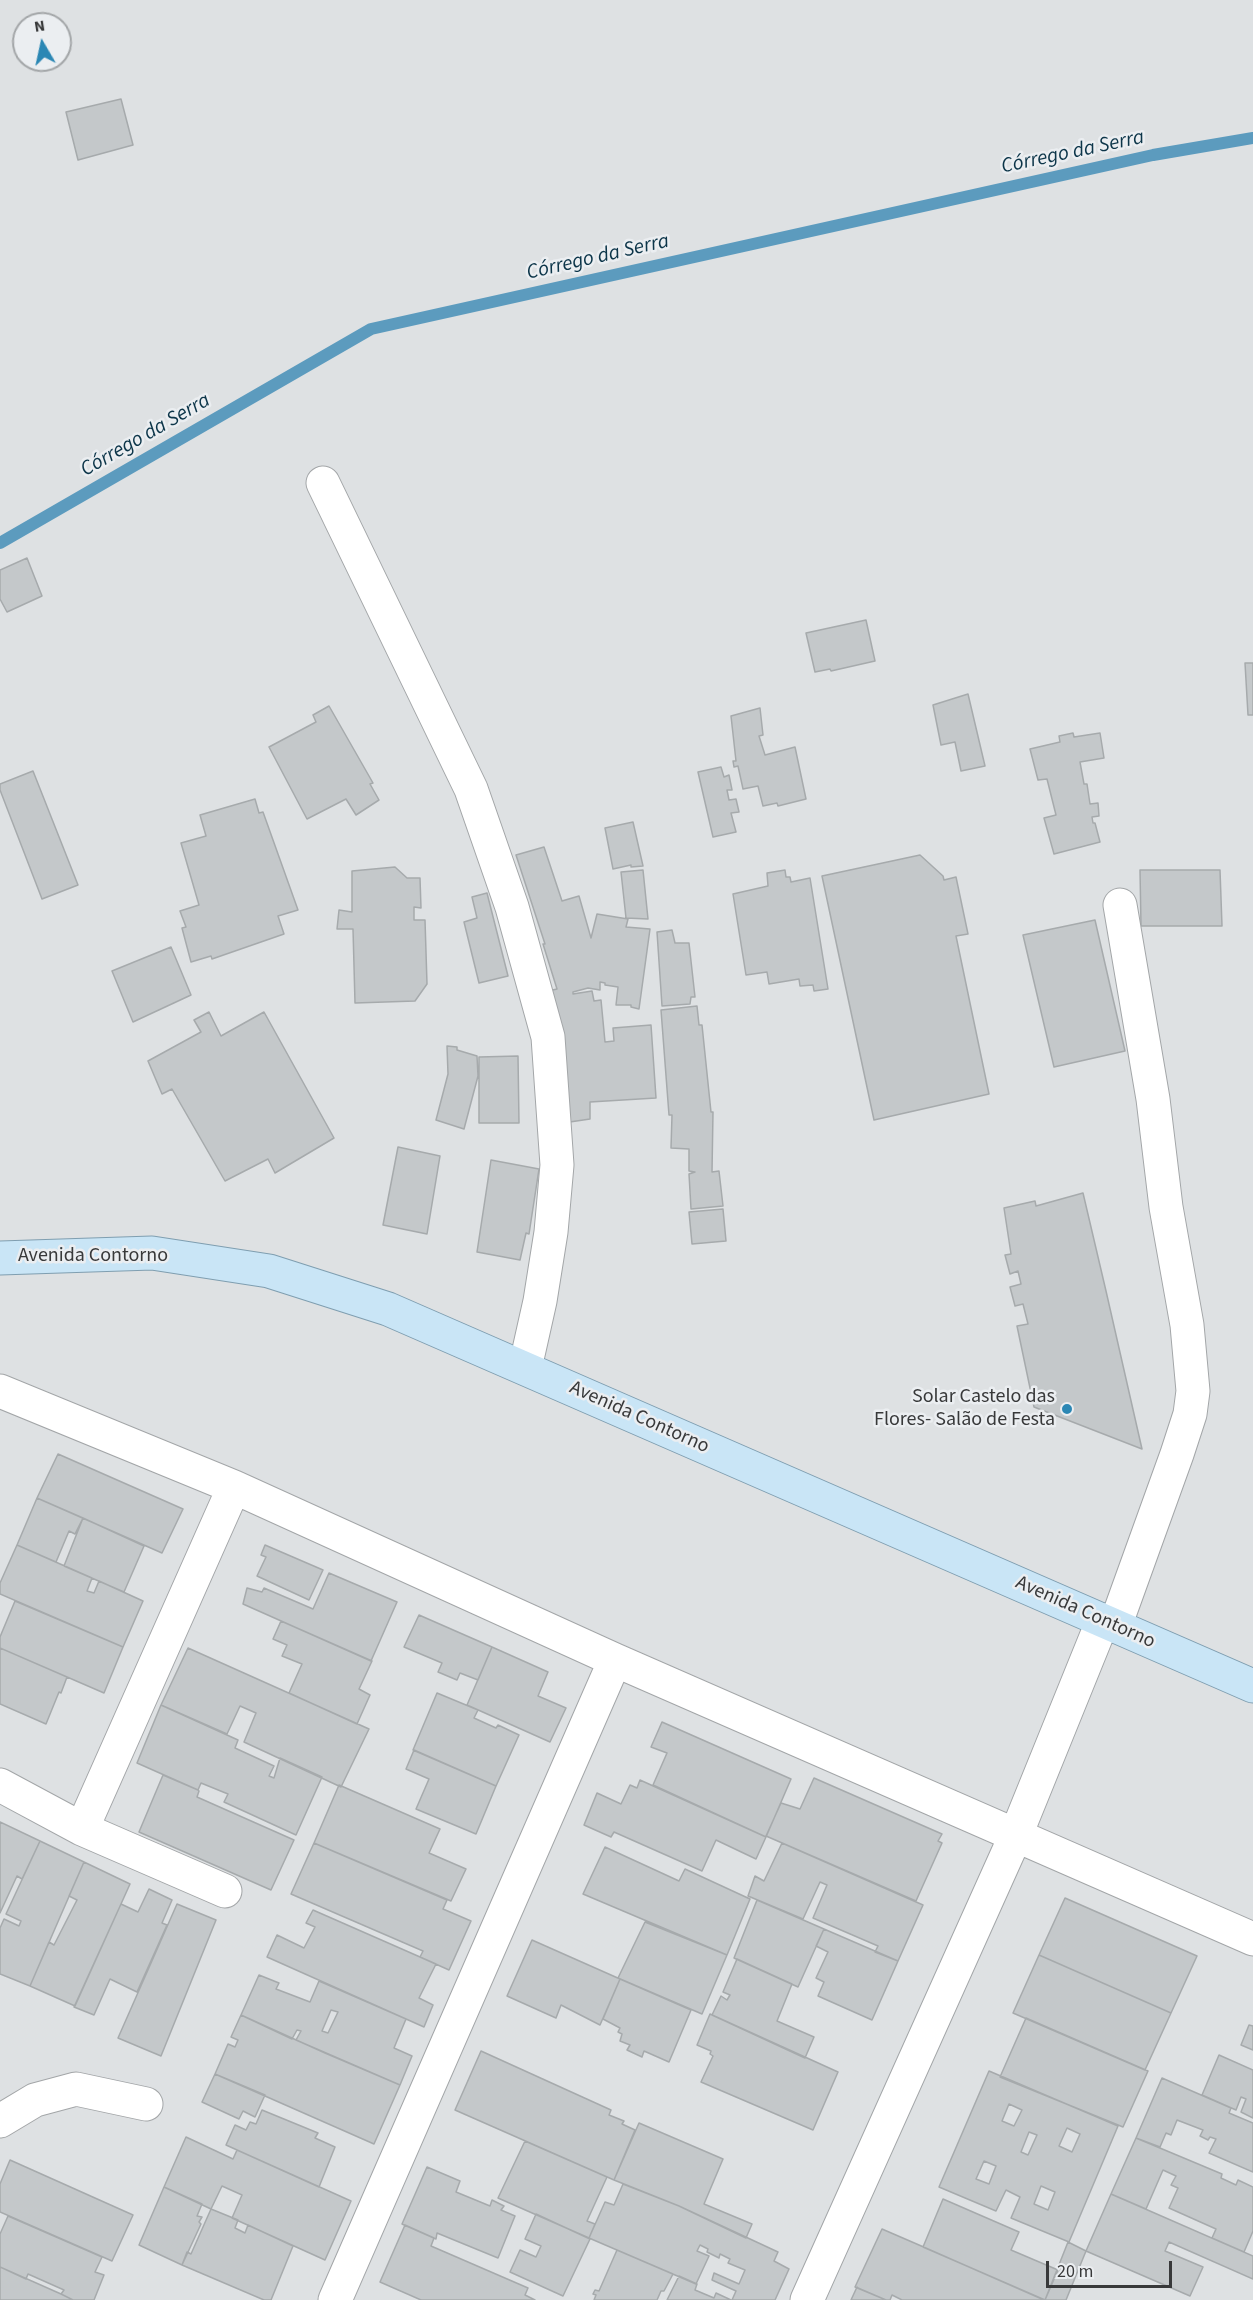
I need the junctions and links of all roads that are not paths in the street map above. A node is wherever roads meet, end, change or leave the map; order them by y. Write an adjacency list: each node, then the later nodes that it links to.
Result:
1 (323, 483): 4 (street)
2 (1120, 904): 7 (street)
3 (0, 1258): 4 (main road, Avenida Contorno)
4 (525, 1368): 7 (main road, Avenida Contorno)
5 (0, 1391): 6 (street)
6 (234, 1487): 8 (street); 11 (street)
7 (1109, 1623): 9 (main road, Avenida Contorno); 12 (street)
8 (615, 1660): 12 (street); 17 (street)
9 (1253, 1686)
10 (0, 1785): 11 (street)
11 (82, 1829): 13 (street)
12 (1015, 1837): 14 (street); 18 (street)
13 (225, 1891)
14 (1253, 1939)
15 (146, 2104): 16 (street)
16 (0, 2121)
17 (335, 2300)
18 (807, 2300)

